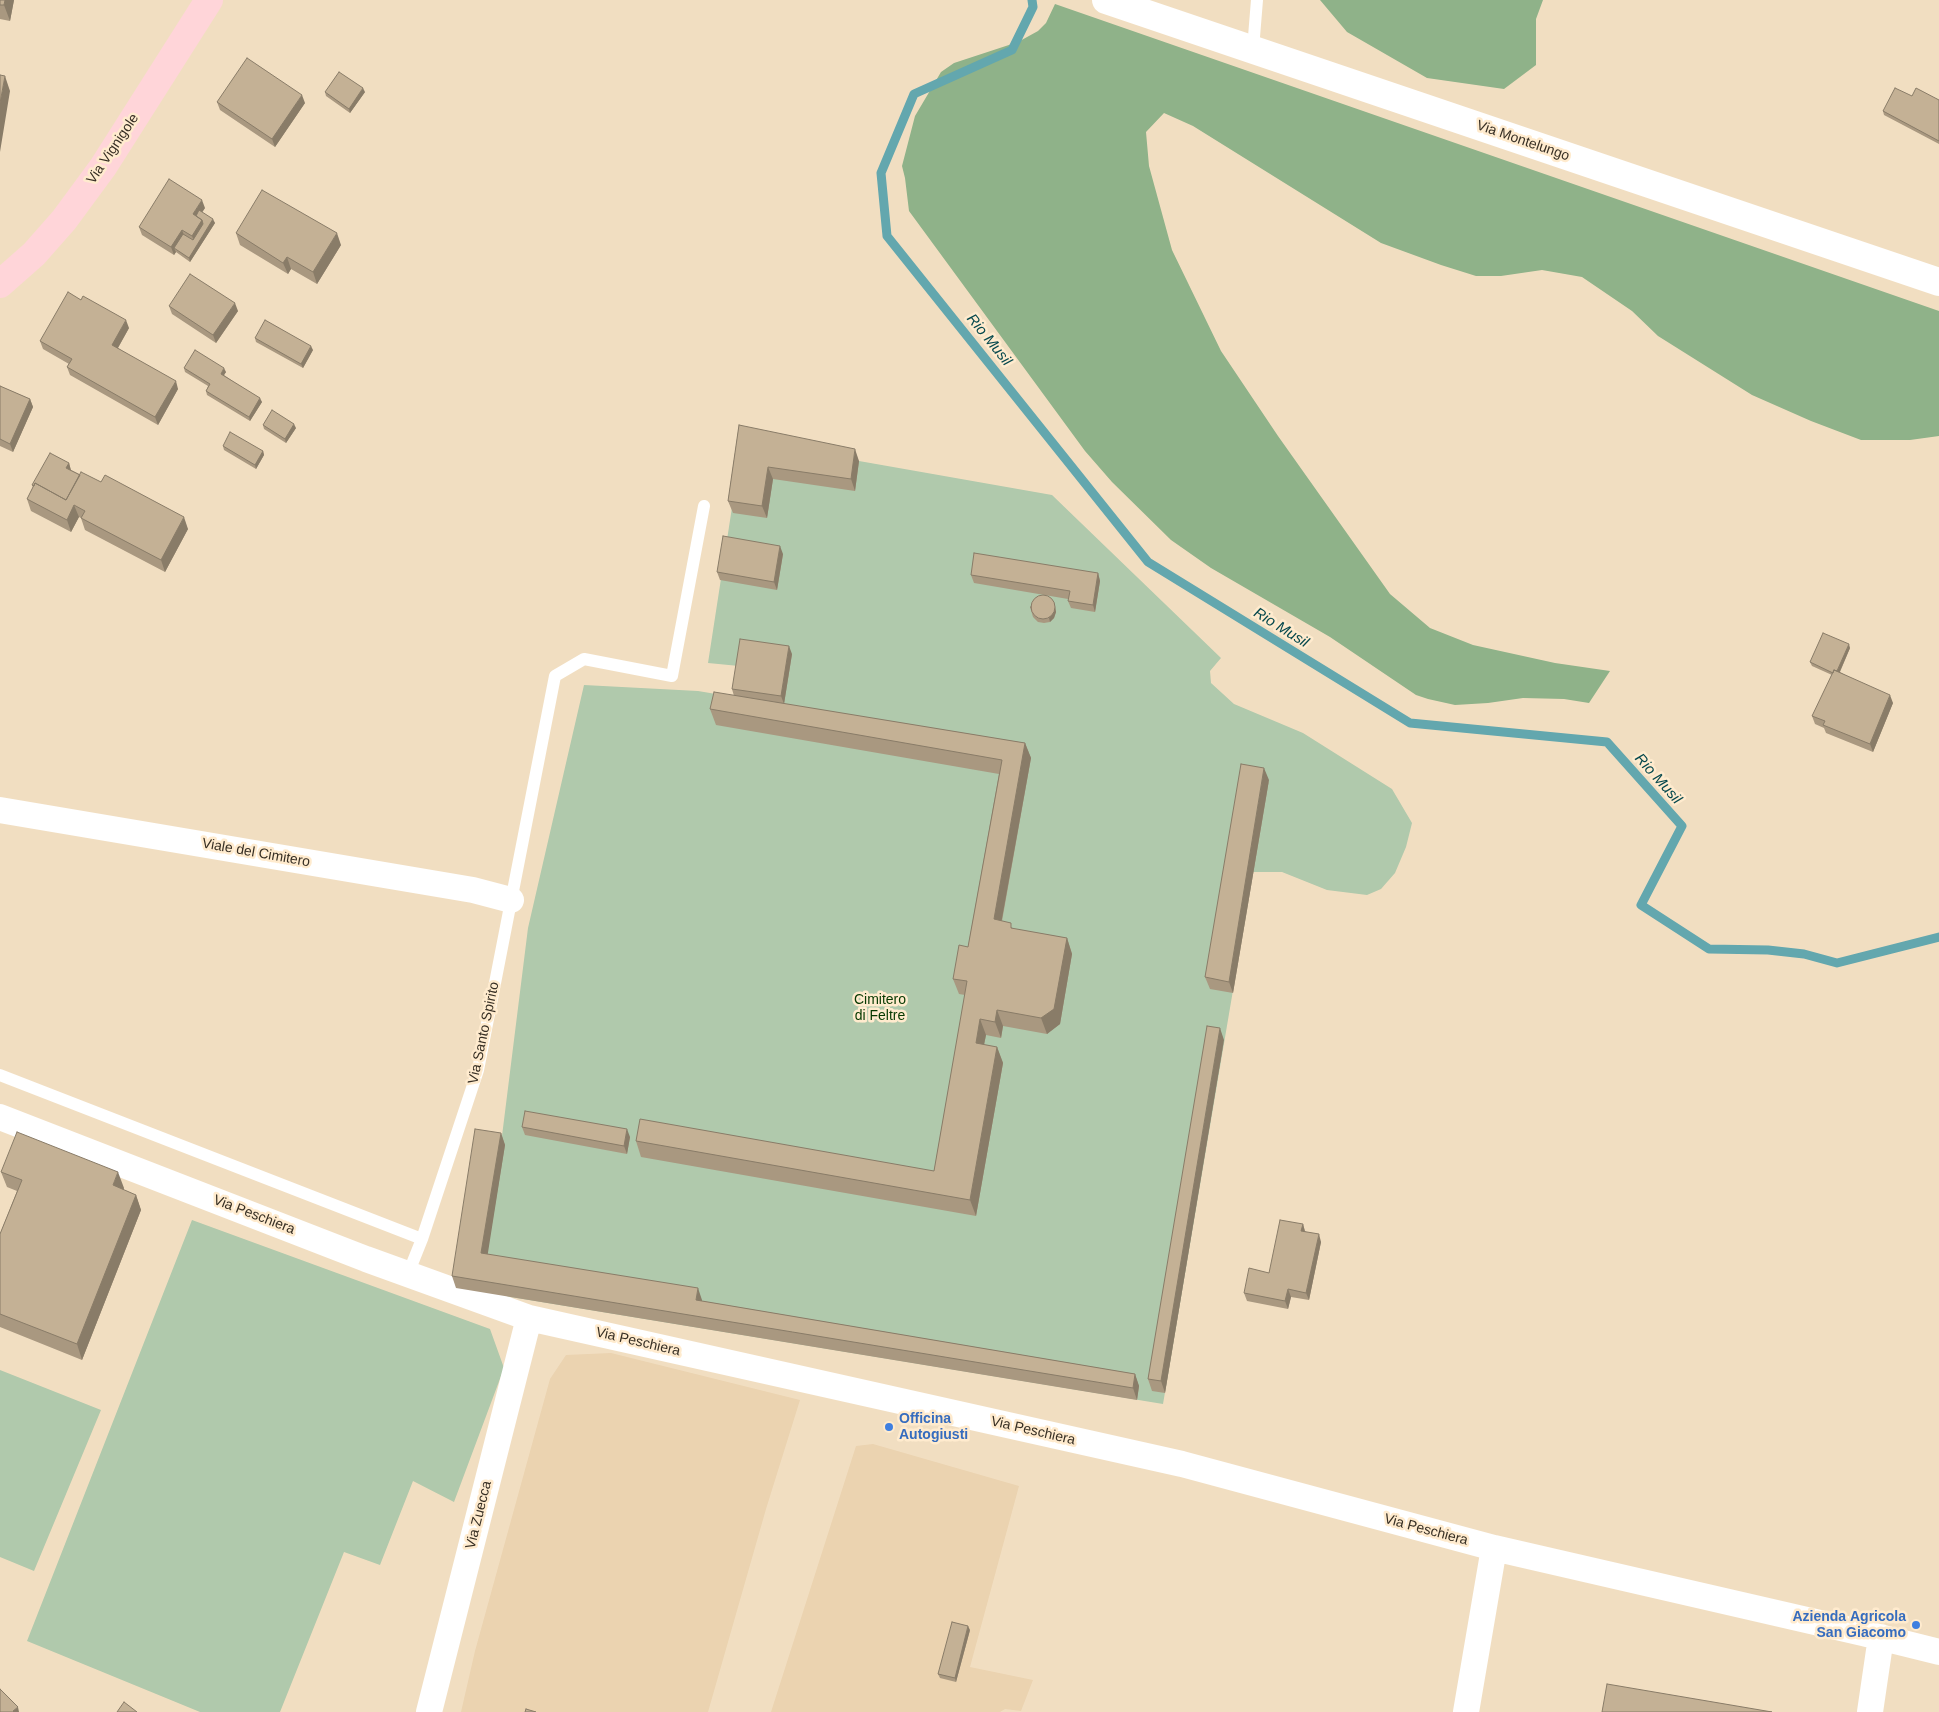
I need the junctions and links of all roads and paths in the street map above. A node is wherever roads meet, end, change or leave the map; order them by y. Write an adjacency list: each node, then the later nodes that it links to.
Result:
1 (209, 0): 6 (main road, Via Vignigole)
2 (1106, 0): 4 (street, Via Montelungo)
3 (1257, 0): 4 (lane)
4 (1253, 50): 5 (street, Via Montelungo)
5 (1939, 282)
6 (0, 284)
7 (704, 506): 9 (lane, Via Santo Spirito)
8 (0, 810): 9 (street, Viale del Cimitero)
9 (511, 900): 12 (lane, Via Santo Spirito)
10 (0, 1075): 12 (lane)
11 (0, 1117): 13 (street, Via Peschiera)
12 (422, 1238): 13 (lane, Via Santo Spirito)
13 (408, 1274): 14 (street, Via Peschiera)
14 (529, 1318): 15 (street, Via Peschiera); 18 (street, Via Zuecca)
15 (1494, 1548): 16 (street, Via Peschiera); 19 (street)
16 (1882, 1637): 17 (street, Via Peschiera); 20 (street)
17 (1936, 1657)
18 (429, 1712)
19 (1466, 1712)
20 (1870, 1712)

